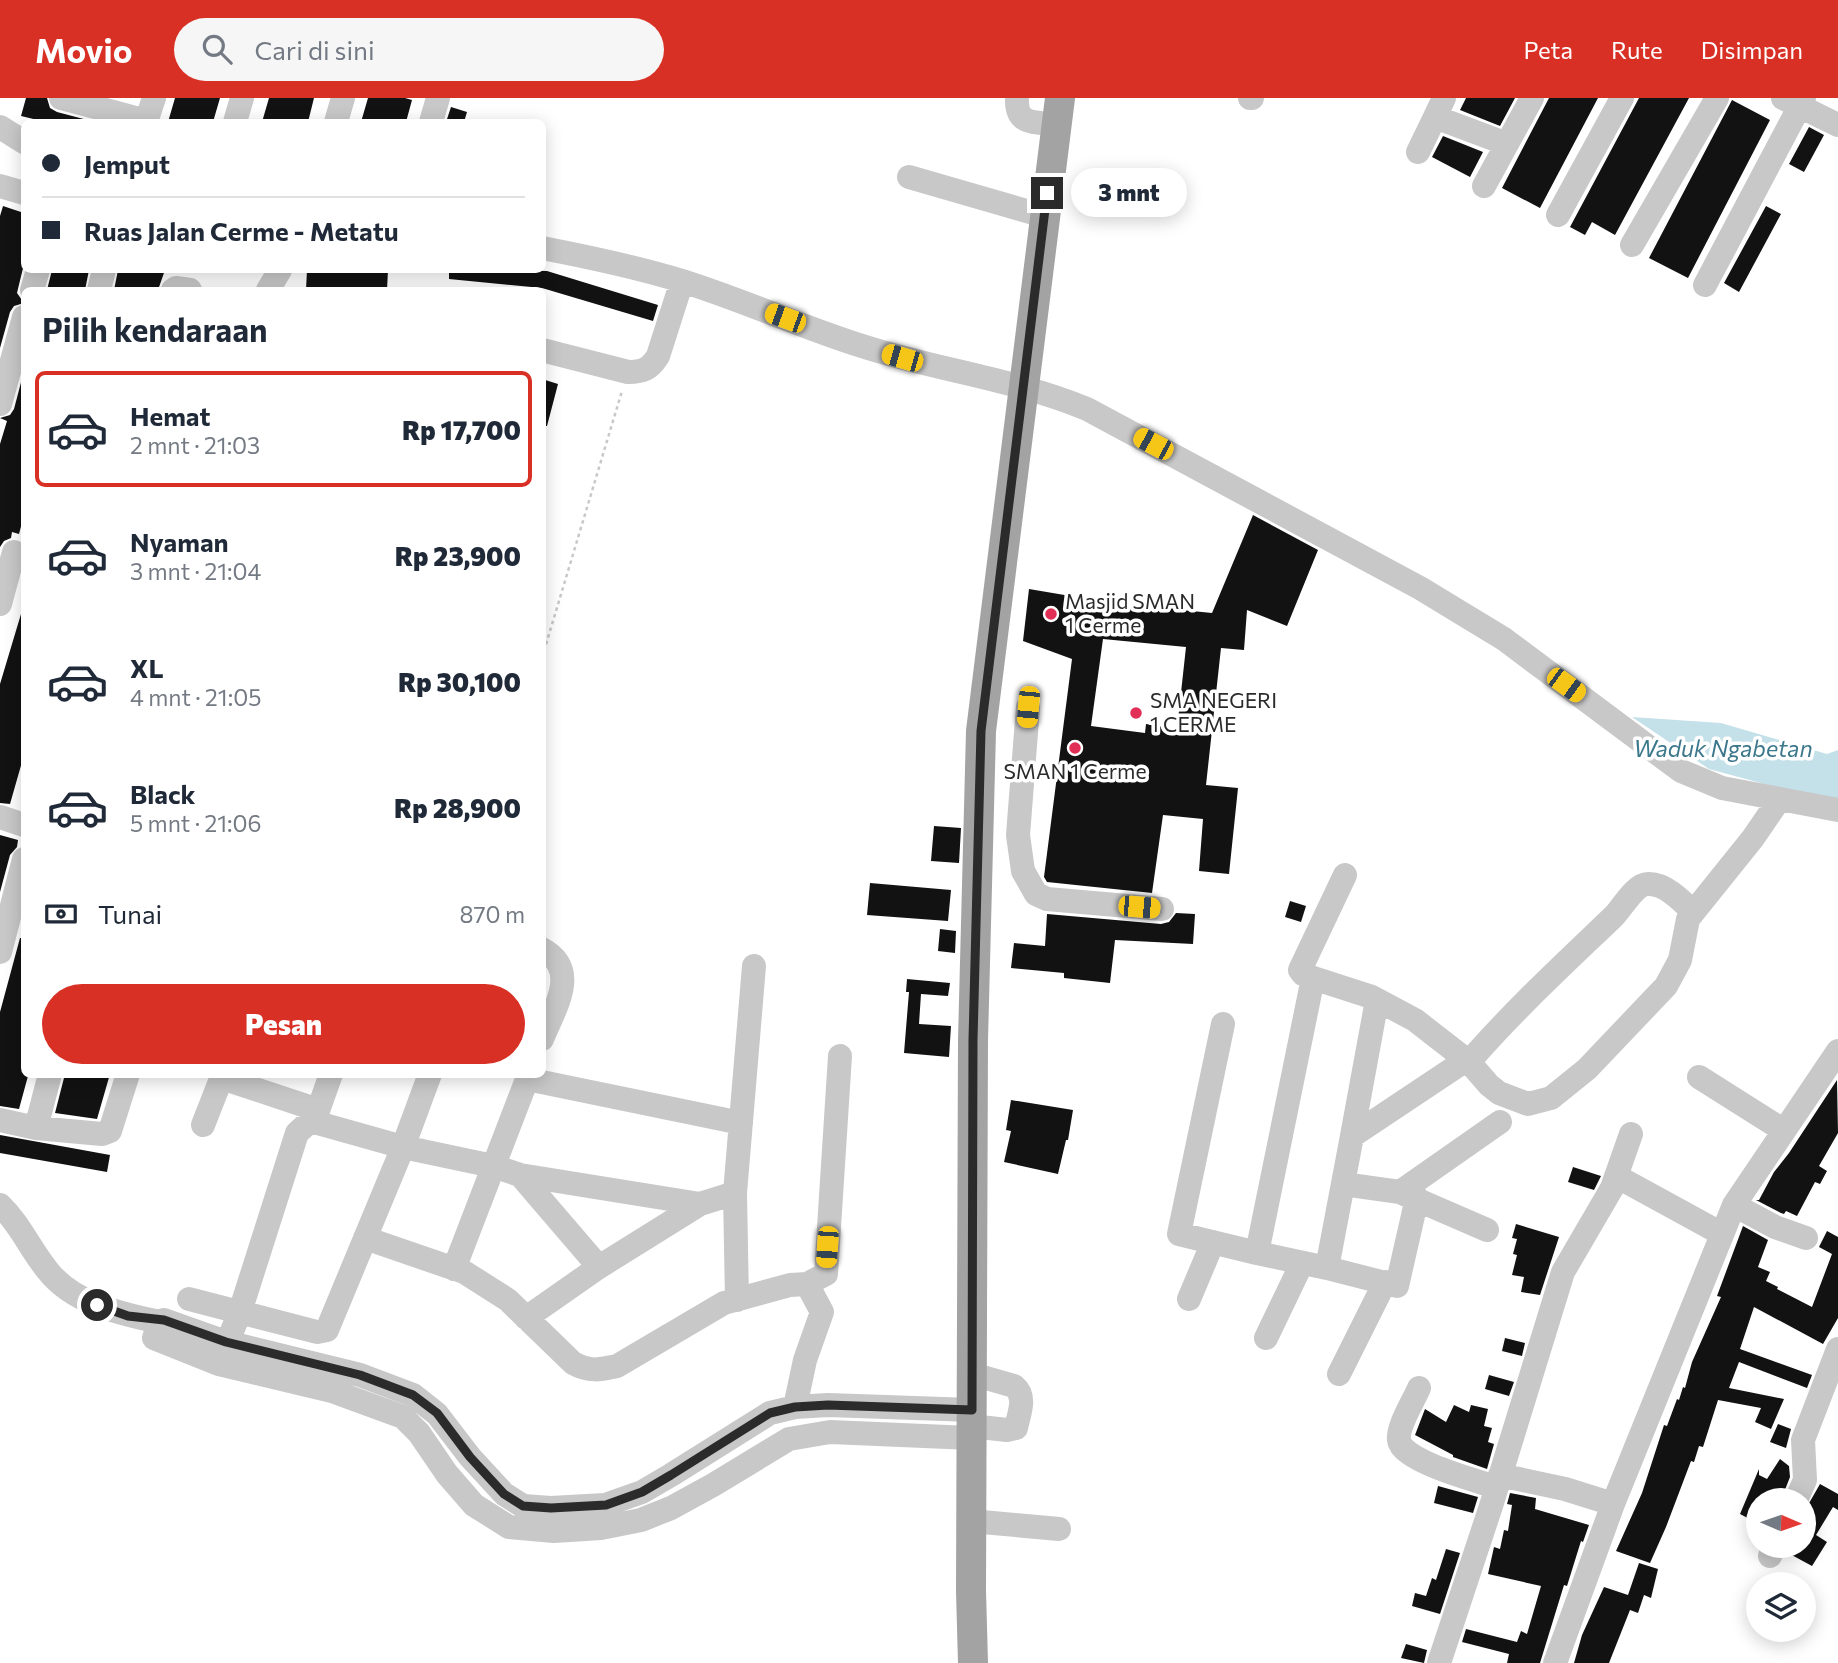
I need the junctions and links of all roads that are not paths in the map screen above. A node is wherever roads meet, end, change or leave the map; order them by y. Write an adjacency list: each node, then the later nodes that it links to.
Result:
1 (63, 98): 12 (street)
2 (242, 98): 13 (street)
3 (343, 98): 14 (street)
4 (438, 98): 15 (street)
5 (1017, 98): 11 (street)
6 (1532, 98): 19 (street)
7 (1622, 98): 25 (street)
8 (1717, 98): 27 (street)
9 (1796, 101): 16 (street); 30 (street)
10 (1439, 107): 19 (street); 20 (street)
11 (1058, 112): 26 (main road)
12 (149, 114)
13 (236, 119)
14 (337, 119)
15 (432, 119)
16 (1838, 125)
17 (0, 127): 18 (street)
18 (21, 140)
19 (1507, 144): 23 (street)
20 (1418, 152)
21 (909, 177): 26 (street)
22 (0, 186): 24 (street)
23 (1484, 186)
24 (21, 192)
25 (1558, 215)
26 (1044, 216): 33 (main road)
27 (1633, 245)
28 (546, 248): 29 (street)
29 (682, 281): 32 (street); 33 (street)
30 (1705, 285)
31 (21, 328): 34 (street)
32 (546, 351)
33 (1024, 387): 38 (street); 40 (main road)
34 (0, 404)
35 (13, 551): 36 (street)
36 (0, 604)
37 (1028, 707): 41 (street)
38 (1779, 800): 39 (street); 45 (street)
39 (1838, 810)
40 (979, 830): 41 (street); 104 (main road)
41 (1018, 835): 44 (street)
42 (21, 871): 46 (street)
43 (1345, 875): 49 (street)
44 (1162, 909)
45 (1693, 912): 55 (street); 55 (street)
46 (0, 952)
47 (546, 952): 52 (street)
48 (754, 966): 68 (street)
49 (1313, 978): 50 (street); 89 (street)
50 (1377, 1000): 55 (street); 73 (street)
51 (1223, 1024): 88 (street)
52 (546, 1029)
53 (1838, 1051): 71 (street)
54 (840, 1056): 95 (street)
55 (1467, 1061): 73 (street)
56 (1699, 1077): 71 (street)
57 (49, 1078): 70 (street)
58 (127, 1078): 70 (street)
59 (222, 1078): 69 (street)
60 (228, 1078): 65 (street)
61 (330, 1078): 65 (street)
62 (429, 1078): 74 (street)
63 (528, 1078): 75 (street)
64 (533, 1078): 68 (street)
65 (316, 1116): 74 (street); 99 (street)
66 (0, 1120): 70 (street)
67 (1500, 1122): 80 (street)
68 (741, 1124): 79 (street)
69 (203, 1125)
70 (36, 1128)
71 (1783, 1130): 83 (street)
72 (1631, 1134): 77 (street)
73 (1352, 1136): 78 (street)
74 (403, 1147): 75 (street); 86 (street)
75 (493, 1166): 76 (street); 93 (street)
76 (520, 1175): 81 (street); 91 (street)
77 (1616, 1176): 85 (street); 112 (street)
78 (1343, 1184): 80 (street); 92 (street)
79 (735, 1193): 81 (street); 97 (street)
80 (1409, 1195): 84 (street); 94 (street)
81 (700, 1204): 91 (street)
82 (0, 1205): 103 (street)
83 (1734, 1205): 85 (street); 87 (street)
84 (1487, 1230)
85 (1722, 1234): 115 (street)
86 (365, 1238): 93 (street); 99 (street)
87 (1806, 1238)
88 (1213, 1242): 89 (street); 98 (street)
89 (1257, 1253): 90 (street)
90 (1302, 1263): 92 (street); 101 (street)
91 (599, 1267): 100 (street)
92 (1327, 1268): 94 (street)
93 (454, 1269): 100 (street)
94 (1385, 1282): 105 (street)
95 (807, 1284): 97 (street); 107 (street)
96 (189, 1299): 99 (street)
97 (737, 1300): 100 (street)
98 (1189, 1300)
99 (240, 1312): 103 (street)
100 (526, 1318)
101 (1266, 1338)
102 (1838, 1349): 113 (street)
103 (223, 1353): 116 (street); 118 (street)
104 (972, 1374): 108 (main road); 108 (street)
105 (1339, 1374)
106 (1419, 1388): 112 (street)
107 (795, 1407): 108 (street); 109 (street)
108 (971, 1425): 111 (street); 117 (main road)
109 (705, 1455): 110 (street); 111 (street)
110 (671, 1475): 114 (street); 116 (street)
111 (719, 1481): 114 (street)
112 (1498, 1481): 115 (street); 121 (street)
113 (1801, 1488)
114 (684, 1501): 118 (street)
115 (1613, 1504): 122 (street)
116 (523, 1506): 118 (street)
117 (971, 1521): 119 (street); 120 (main road)
118 (509, 1527)
119 (1059, 1529)
120 (973, 1663)
121 (1439, 1663)
122 (1555, 1663)

